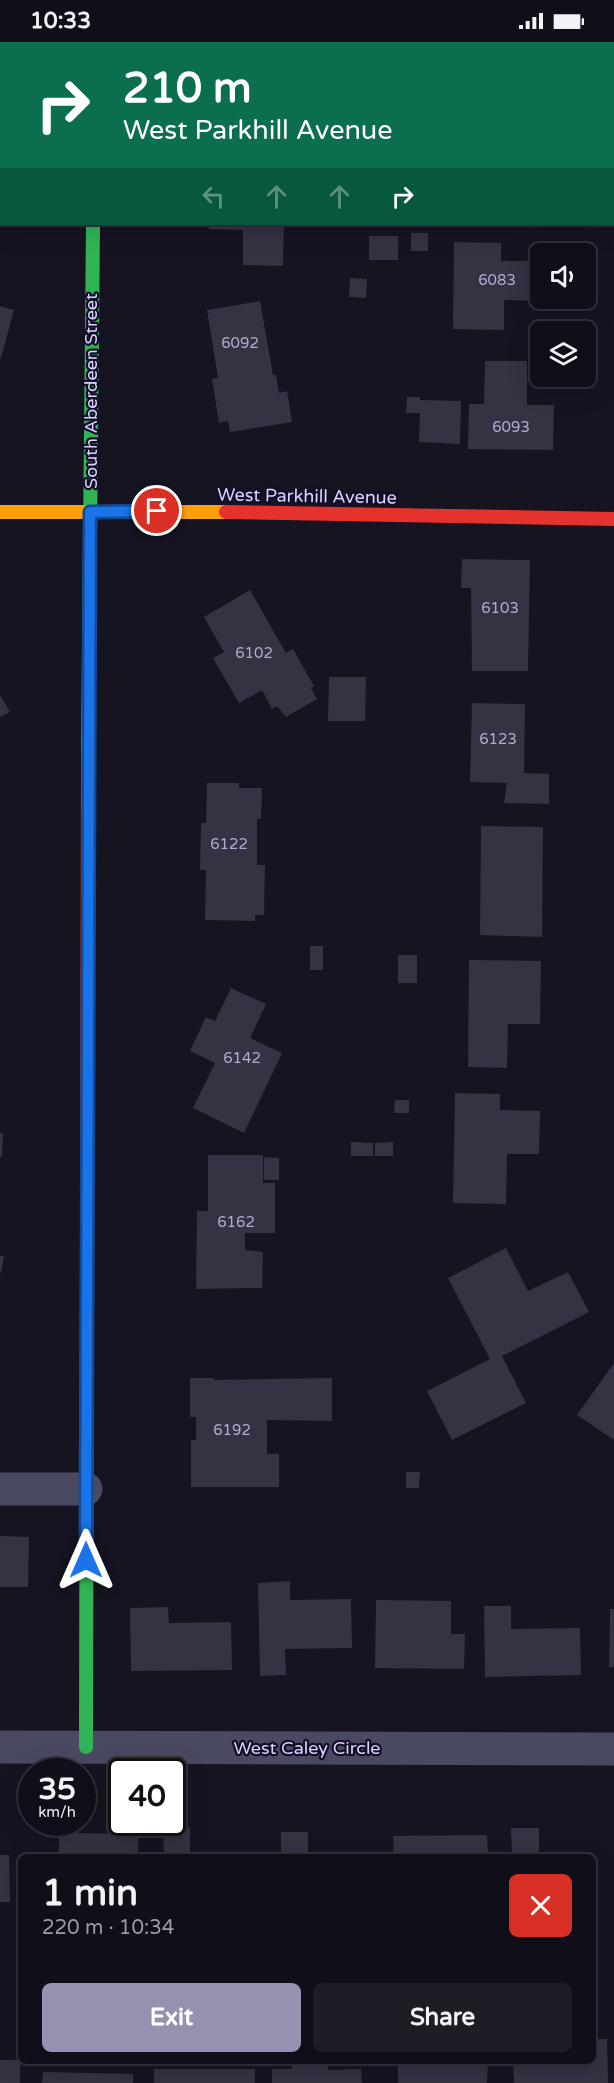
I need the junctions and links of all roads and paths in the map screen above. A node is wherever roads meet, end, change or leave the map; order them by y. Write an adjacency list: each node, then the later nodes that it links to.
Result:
1 (93, 225): 3 (street, South Aberdeen Street)
2 (0, 512): 3 (street, West Parkhill Avenue)
3 (90, 512): 4 (street, West Parkhill Avenue); 6 (street, South Aberdeen Street)
4 (614, 519)
5 (0, 1489): 6 (street)
6 (86, 1489): 8 (street, South Aberdeen Street)
7 (0, 1747): 8 (street, West Caley Circle)
8 (86, 1747): 9 (street, West Caley Circle)
9 (614, 1749)

